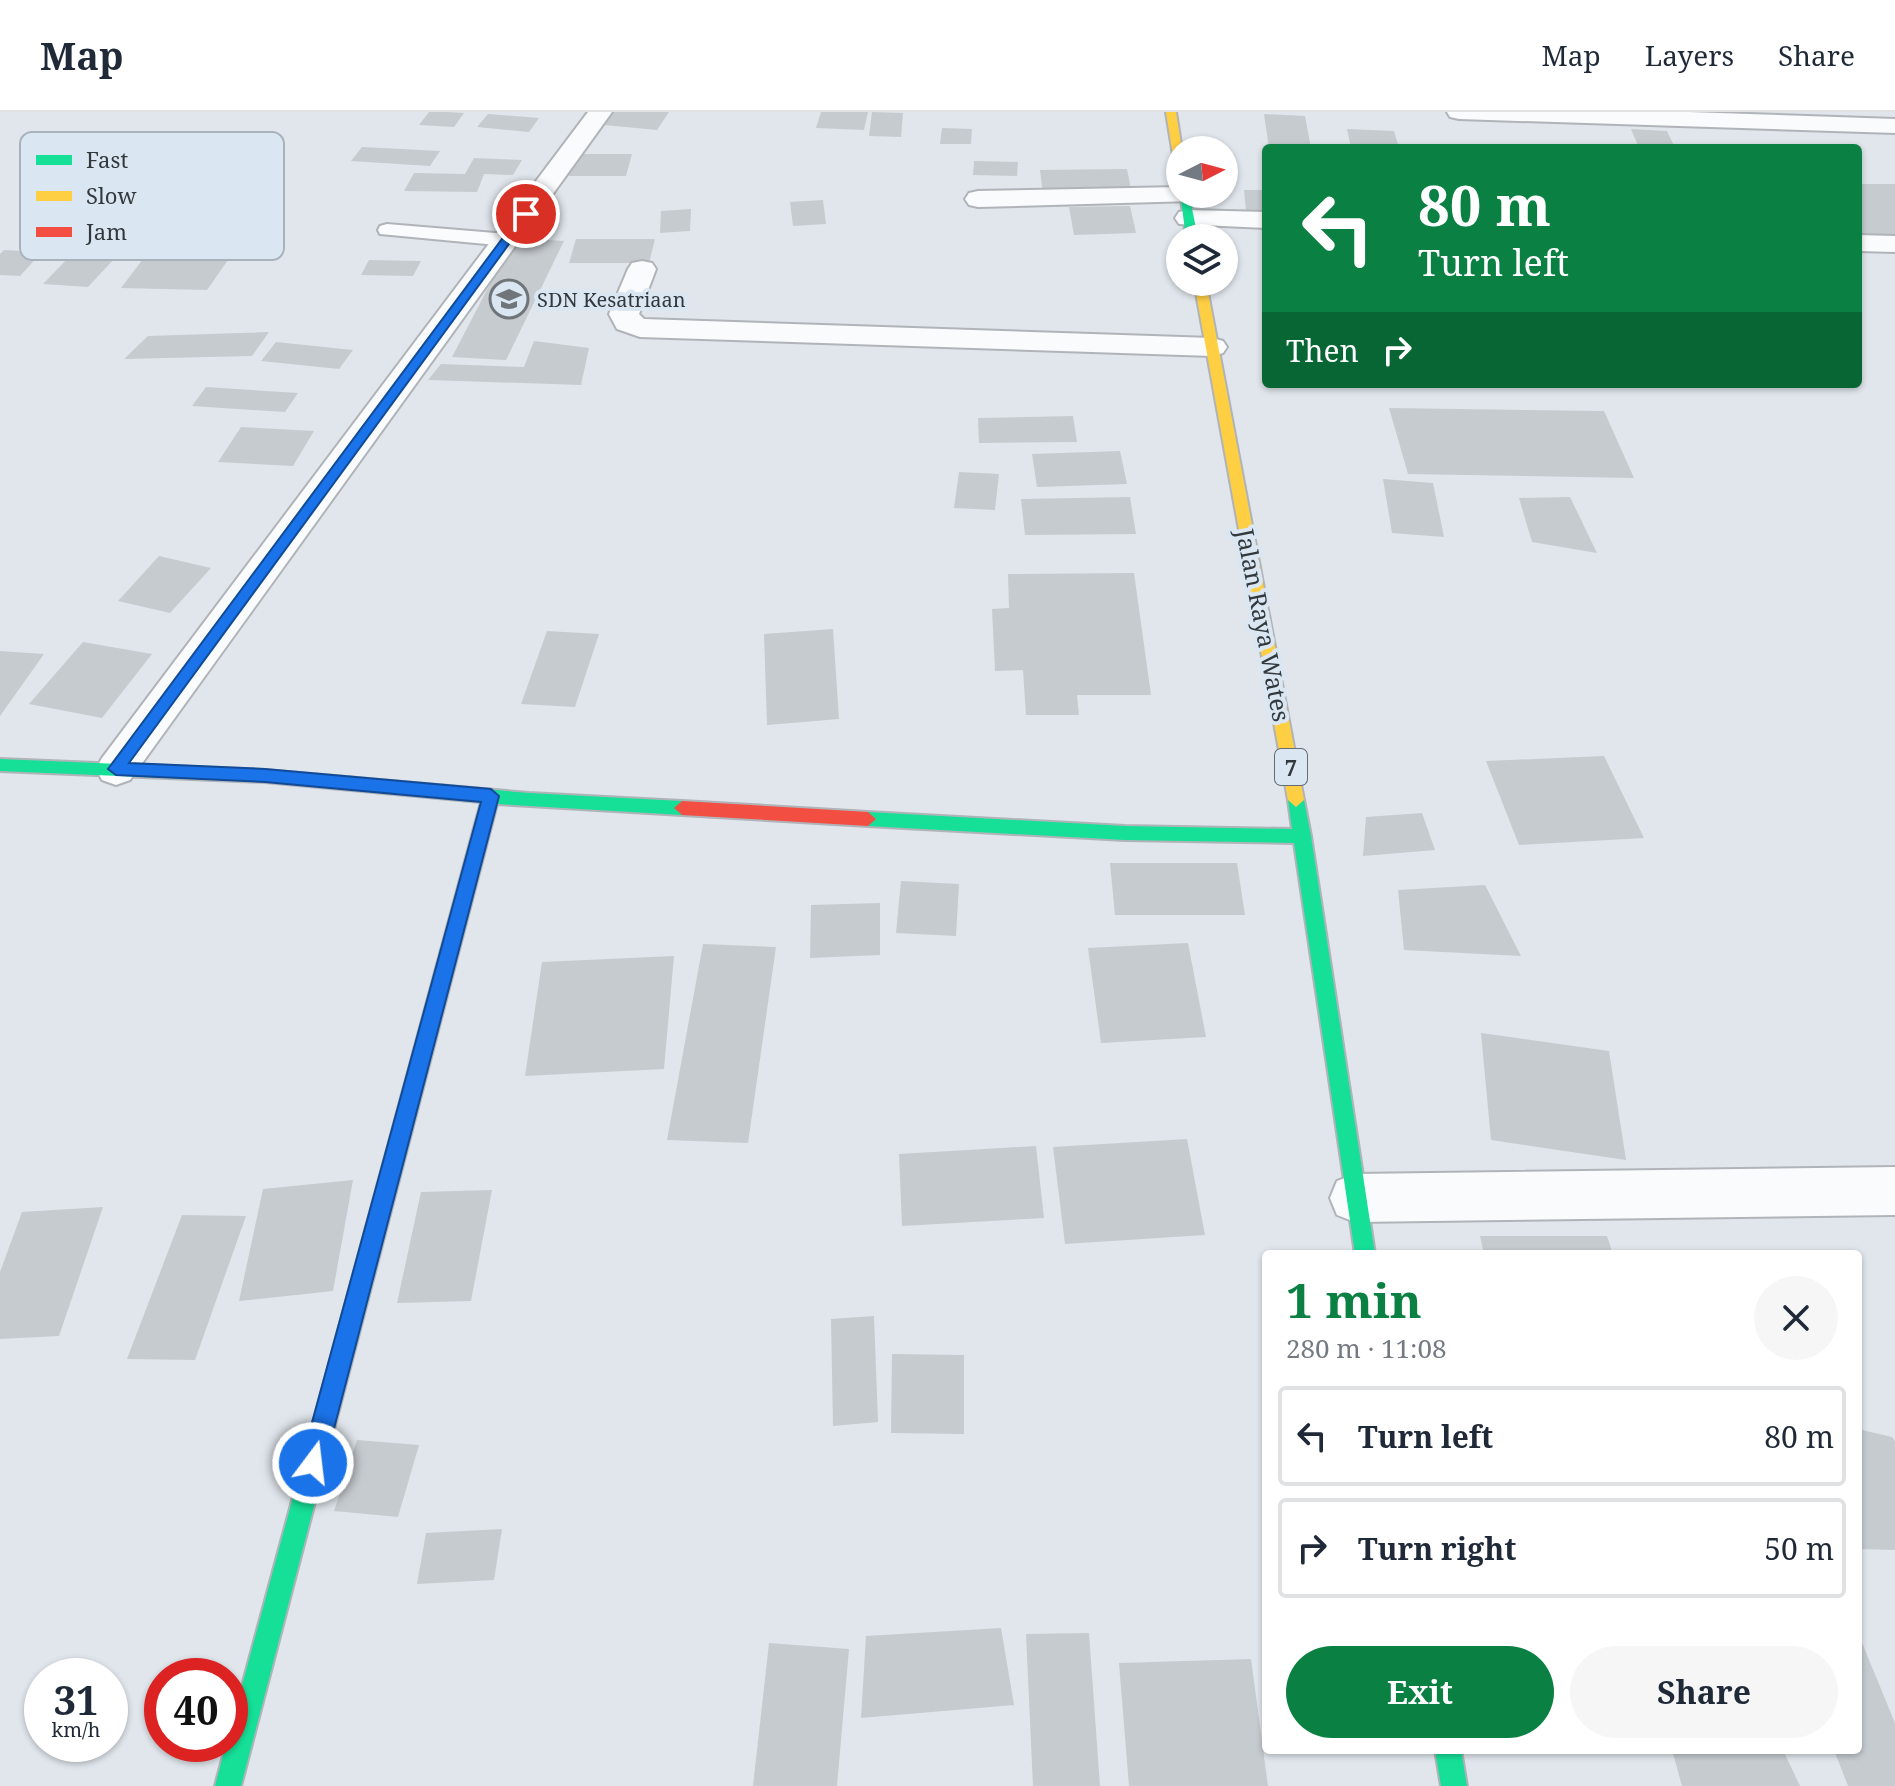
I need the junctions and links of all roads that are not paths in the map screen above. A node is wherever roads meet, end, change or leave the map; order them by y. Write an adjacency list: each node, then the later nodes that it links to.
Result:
1 (600, 112): 11 (street)
2 (1171, 112): 6 (main road)
3 (1459, 112): 4 (street)
4 (1475, 112): 5 (street)
5 (1891, 131)
6 (1175, 136)
7 (978, 199): 8 (street)
8 (1187, 211): 9 (street)
9 (1262, 220)
10 (387, 230): 11 (lane)
11 (507, 240): 18 (street)
12 (1862, 243): 13 (street)
13 (1895, 244)
14 (642, 269): 16 (street)
15 (1203, 296): 16 (main road, Jalan Raya Wates / 7)
16 (1212, 347): 20 (main road, Jalan Raya Wates / 7)
17 (0, 765): 18 (main road)
18 (116, 769): 19 (main road)
19 (491, 796): 20 (main road); 25 (main road)
20 (1303, 836): 22 (main road, Jalan Raya Wates / 7)
21 (1895, 1191): 22 (street)
22 (1355, 1198): 23 (main road, Jalan Raya Wates / 7)
23 (1364, 1250)
24 (1449, 1754): 26 (main road)
25 (228, 1786)
26 (1454, 1786)

